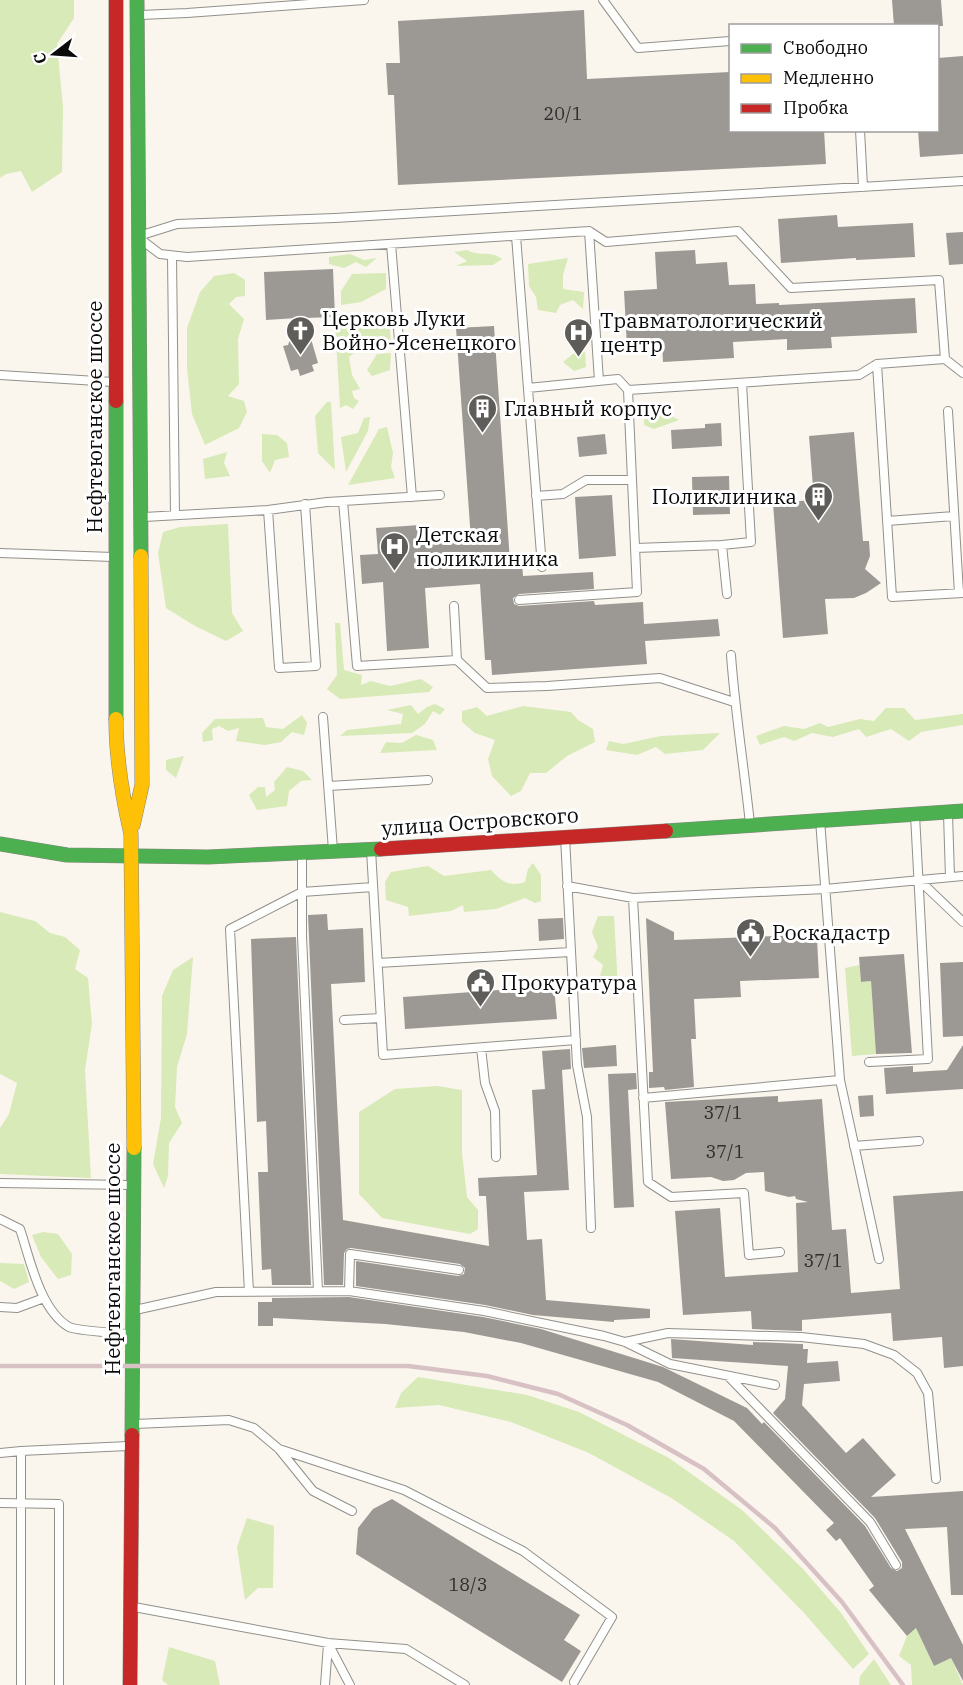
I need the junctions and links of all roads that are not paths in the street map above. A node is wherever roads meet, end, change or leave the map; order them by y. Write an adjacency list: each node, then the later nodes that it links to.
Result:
1 (116, 0): 20 (main road, Нефтеюганское шоссе)
2 (137, 0): 5 (main road, Нефтеюганское шоссе)
3 (364, 0): 5 (lane)
4 (603, 0): 6 (lane)
5 (137, 15): 11 (main road, Нефтеюганское шоссе)
6 (729, 41)
7 (860, 132): 9 (lane)
8 (963, 181): 9 (lane)
9 (863, 187): 11 (lane)
10 (588, 231): 12 (lane); 15 (lane); 19 (lane)
11 (138, 236): 14 (lane); 34 (main road, Нефтеюганское шоссе)
12 (516, 236): 13 (lane); 22 (lane)
13 (391, 244): 14 (lane); 28 (lane)
14 (172, 256): 32 (lane)
15 (945, 359): 16 (lane); 17 (lane)
16 (877, 364): 21 (lane); 35 (lane)
17 (963, 373)
18 (0, 375): 20 (lane)
19 (599, 381): 22 (lane); 23 (lane)
20 (115, 382): 39 (main road, Нефтеюганское шоссе)
21 (742, 383): 23 (lane); 36 (lane)
22 (528, 388): 27 (lane)
23 (628, 390): 25 (lane)
24 (948, 411): 33 (lane)
25 (632, 480): 27 (lane); 37 (lane)
26 (440, 495): 28 (lane)
27 (537, 496): 40 (lane)
28 (412, 497): 29 (lane)
29 (343, 501): 30 (lane); 46 (lane)
30 (305, 504): 31 (lane); 31 (lane)
31 (268, 510): 32 (lane)
32 (175, 515): 34 (lane)
33 (954, 516): 35 (lane); 41 (lane)
34 (141, 517): 56 (main road, Нефтеюганское шоссе)
35 (887, 521): 41 (lane)
36 (722, 544): 37 (lane); 42 (lane)
37 (635, 548): 43 (lane)
38 (0, 553): 39 (lane)
39 (115, 558): 56 (main road, Нефтеюганское шоссе)
40 (542, 567)
41 (961, 593)
42 (727, 594)
43 (519, 600)
44 (454, 606): 46 (lane)
45 (731, 655): 47 (lane)
46 (457, 660): 47 (lane)
47 (734, 702): 55 (lane)
48 (323, 717): 50 (lane)
49 (428, 780): 50 (lane)
50 (329, 786): 59 (lane)
51 (963, 811): 52 (main road, улица Островского)
52 (948, 812): 53 (main road, улица Островского); 64 (lane)
53 (915, 814): 54 (main road, улица Островского); 65 (lane)
54 (820, 820): 55 (main road, улица Островского); 68 (lane)
55 (750, 824): 57 (main road, улица Островского)
56 (130, 834): 62 (main road, Нефтеюганское шоссе)
57 (565, 837): 60 (main road, улица Островского); 66 (lane)
58 (0, 844): 62 (main road, улица Островского)
59 (333, 850): 60 (main road, улица Островского); 61 (main road, улица Островского)
60 (371, 850): 67 (lane)
61 (302, 852): 62 (main road, улица Островского); 69 (lane)
62 (131, 857): 85 (main road, Нефтеюганское шоссе)
63 (963, 876): 64 (lane)
64 (950, 877): 65 (lane)
65 (918, 879): 68 (lane); 71 (lane); 78 (lane)
66 (567, 886): 70 (lane); 72 (lane)
67 (373, 887): 69 (lane); 73 (lane)
68 (825, 889): 70 (lane); 79 (lane)
69 (302, 892): 91 (lane); 93 (lane)
70 (633, 898): 80 (lane)
71 (963, 922)
72 (571, 952): 73 (lane); 76 (lane)
73 (378, 963): 74 (lane)
74 (381, 1018): 75 (lane); 77 (lane)
75 (344, 1020)
76 (576, 1040): 77 (lane); 87 (lane)
77 (481, 1048): 83 (lane)
78 (870, 1062)
79 (840, 1080): 80 (lane); 82 (lane)
80 (643, 1098): 88 (lane)
81 (919, 1141): 82 (lane)
82 (854, 1146): 89 (lane)
83 (496, 1157)
84 (0, 1182): 85 (lane)
85 (134, 1185): 96 (main road, Нефтеюганское шоссе)
86 (0, 1219): 94 (lane)
87 (591, 1228)
88 (780, 1252)
89 (879, 1259)
90 (459, 1270): 92 (lane)
91 (318, 1291): 92 (lane); 93 (lane)
92 (350, 1291): 98 (lane)
93 (249, 1292): 96 (lane)
94 (44, 1298): 95 (lane); 97 (lane)
95 (0, 1306)
96 (133, 1311): 97 (main road, Нефтеюганское шоссе)
97 (133, 1335): 101 (main road, Нефтеюганское шоссе)
98 (625, 1342): 99 (lane); 106 (lane)
99 (728, 1376): 100 (lane); 110 (lane)
100 (775, 1385)
101 (132, 1425): 102 (main road, Нефтеюганское шоссе); 103 (lane)
102 (132, 1446): 104 (lane); 111 (main road, Нефтеюганское шоссе)
103 (279, 1449): 109 (lane); 113 (lane)
104 (21, 1451): 105 (lane); 108 (lane)
105 (0, 1453)
106 (936, 1479)
107 (0, 1503): 108 (lane)
108 (21, 1503): 114 (lane); 115 (lane)
109 (352, 1511)
110 (896, 1565)
111 (131, 1606): 112 (lane); 116 (main road, Нефтеюганское шоссе)
112 (328, 1643): 117 (lane); 118 (lane); 119 (lane)
113 (574, 1683)
114 (21, 1685)
115 (59, 1685)
116 (130, 1685)
117 (325, 1685)
118 (350, 1685)
119 (465, 1685)

